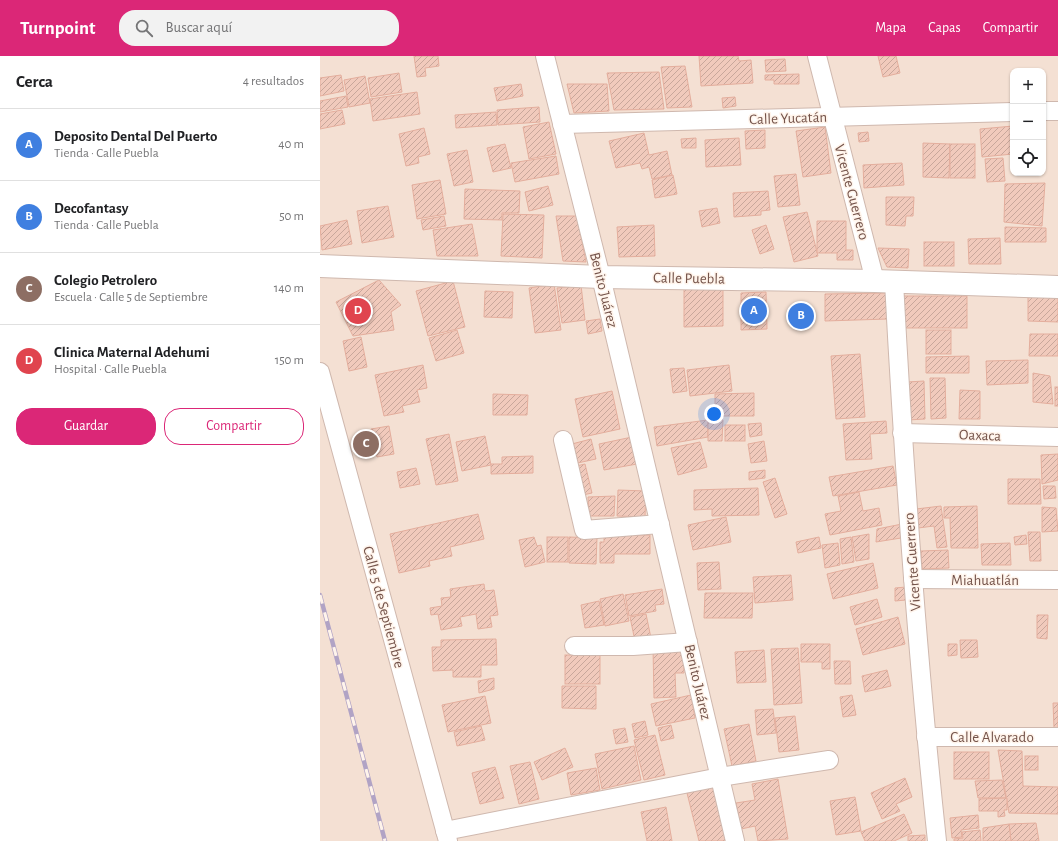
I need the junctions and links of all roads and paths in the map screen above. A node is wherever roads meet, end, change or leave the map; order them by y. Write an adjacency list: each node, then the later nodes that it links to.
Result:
1 (545, 56): 7 (street, Benito Juárez)
2 (817, 56): 6 (street, Vicente Guerrero)
3 (1058, 110): 4 (street)
4 (1046, 111)
5 (1010, 112): 6 (street, Calle Yucatán)
6 (832, 117): 7 (street, Calle Yucatán); 10 (street, Vicente Guerrero)
7 (562, 124): 9 (street, Benito Juárez)
8 (320, 266): 9 (street, Calle Puebla)
9 (601, 277): 10 (street, Calle Puebla); 16 (street, Benito Juárez)
10 (885, 282): 11 (street, Calle Puebla); 13 (street, Vicente Guerrero)
11 (1058, 287)
12 (320, 372): 25 (street, Calle 5 de Septiembre)
13 (902, 433): 14 (street, Oaxaca); 17 (street, Vicente Guerrero)
14 (1058, 437)
15 (563, 440): 16 (street)
16 (660, 524): 19 (street, Benito Juárez)
17 (913, 579): 18 (street, Miahuatlán); 21 (street, Vicente Guerrero)
18 (1058, 580)
19 (688, 642): 20 (street); 24 (street, Benito Juárez)
20 (574, 646)
21 (926, 737): 22 (street, Calle Alvarado); 27 (street, Vicente Guerrero)
22 (1058, 737)
23 (829, 760): 24 (street)
24 (720, 777): 25 (street); 26 (street, Benito Juárez)
25 (446, 836)
26 (736, 841)
27 (937, 841)

